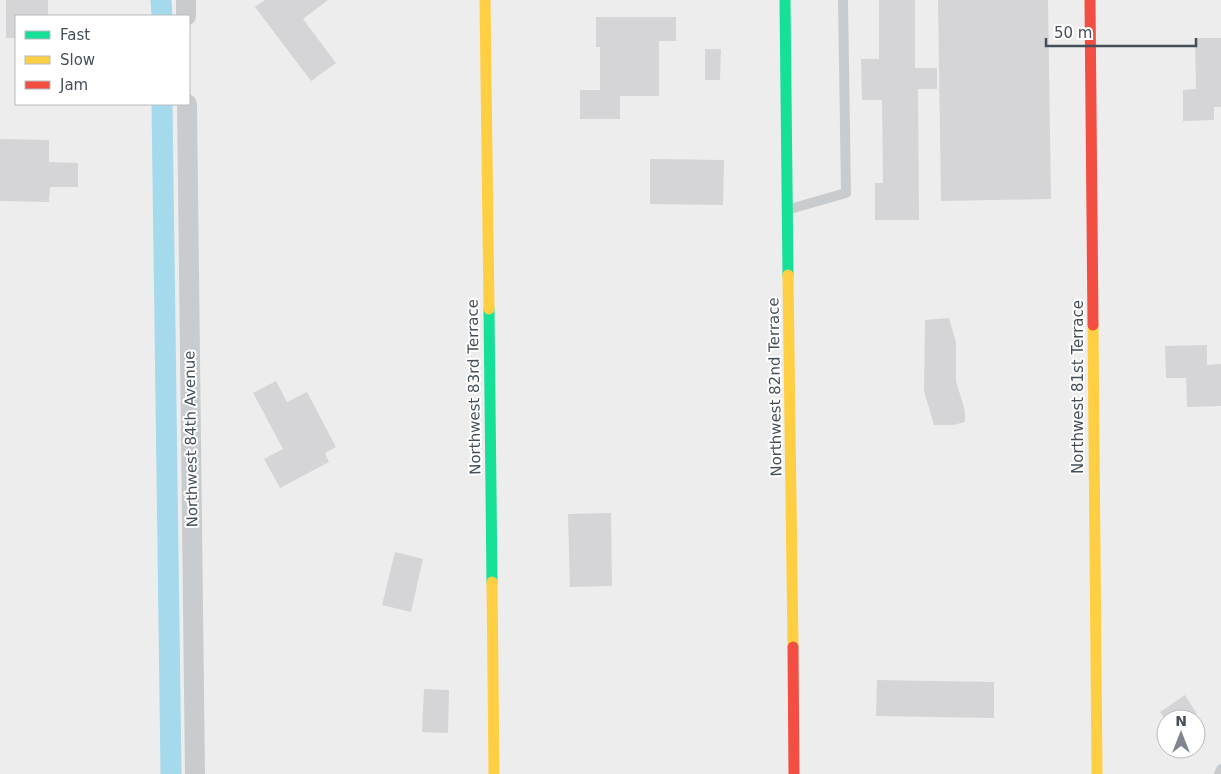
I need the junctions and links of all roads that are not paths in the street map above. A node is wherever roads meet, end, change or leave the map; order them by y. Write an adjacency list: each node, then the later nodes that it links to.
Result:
1 (186, 0): 6 (street)
2 (485, 0): 11 (street, Northwest 83rd Terrace)
3 (786, 0): 8 (street, Northwest 82nd Terrace)
4 (843, 0): 8 (lane)
5 (1090, 0): 13 (street, Northwest 81st Terrace)
6 (186, 15)
7 (187, 105): 10 (street, Northwest 84th Avenue)
8 (788, 209): 12 (street, Northwest 82nd Terrace)
9 (1221, 769): 14 (lane)
10 (195, 774)
11 (494, 774)
12 (794, 774)
13 (1096, 774)
14 (1219, 774)

